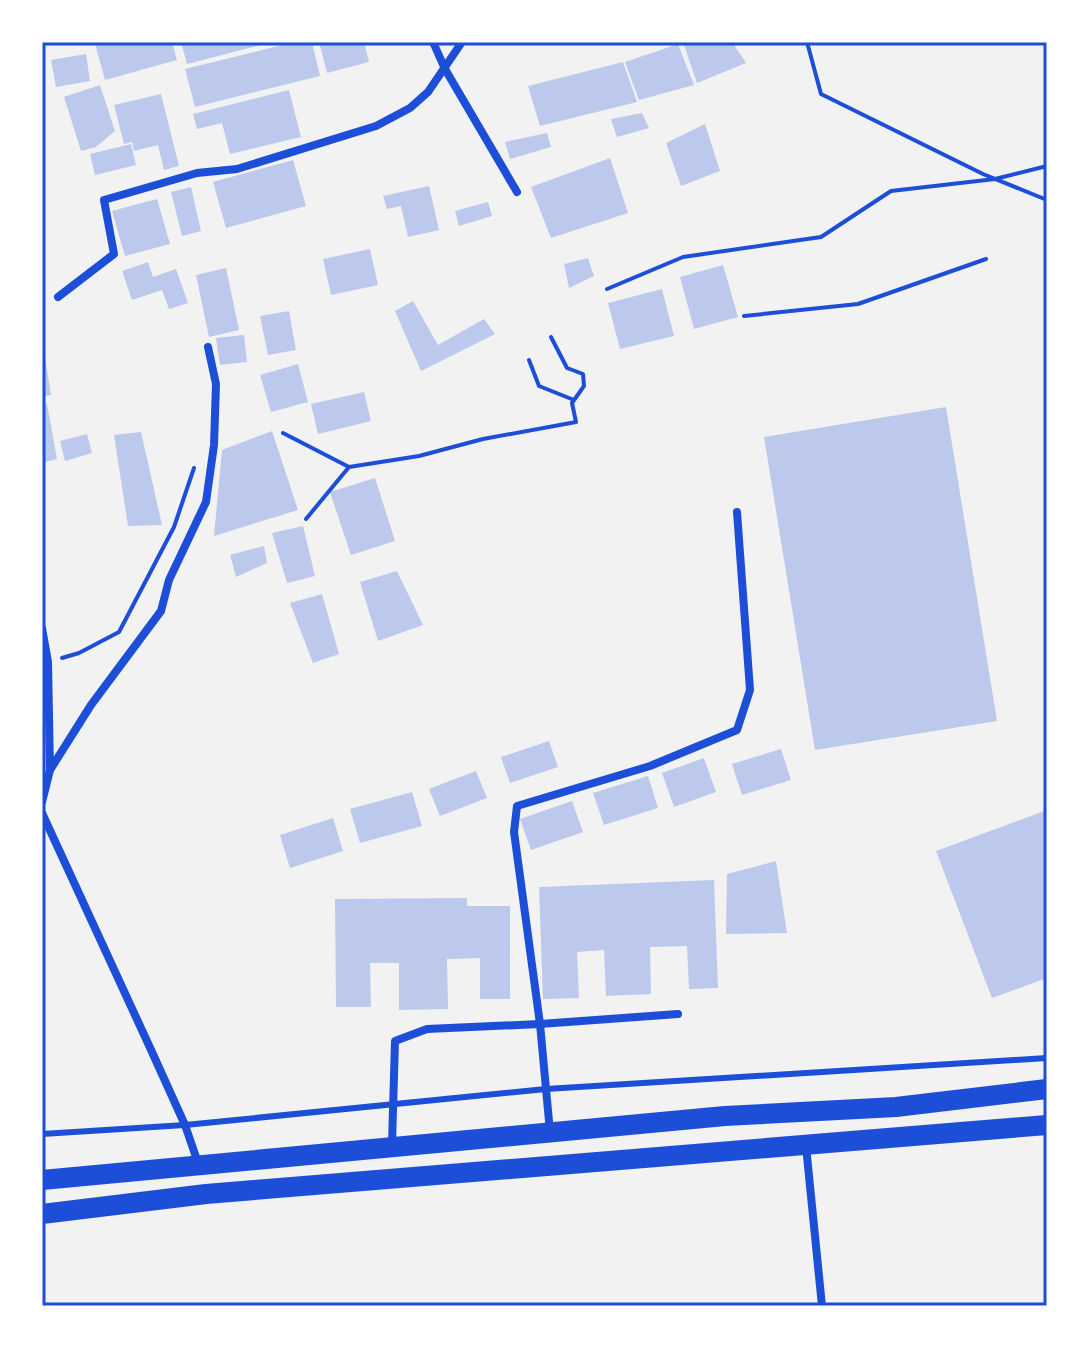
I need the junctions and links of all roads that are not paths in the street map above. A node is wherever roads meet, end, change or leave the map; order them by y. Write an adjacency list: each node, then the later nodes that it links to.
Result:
1 (433, 42): 3 (street)
2 (462, 42): 3 (street)
3 (445, 69): 4 (street); 5 (street)
4 (517, 192)
5 (58, 297)
6 (208, 347): 9 (street)
7 (737, 512): 13 (street)
8 (42, 628): 9 (street)
9 (50, 770): 10 (street)
10 (42, 802)
11 (42, 813): 18 (street)
12 (678, 1014): 13 (street)
13 (540, 1024): 15 (street); 17 (street)
14 (1047, 1058): 15 (lane)
15 (546, 1089): 17 (lane); 20 (street)
16 (1047, 1089): 20 (main road)
17 (393, 1105): 18 (lane); 23 (street)
18 (185, 1125): 21 (lane); 25 (street)
19 (1047, 1125): 24 (main road)
20 (550, 1132): 22 (main road)
21 (42, 1134)
22 (459, 1142): 23 (main road); 26 (main road)
23 (392, 1145): 25 (main road)
24 (806, 1146): 26 (main road); 29 (street)
25 (198, 1164): 27 (main road)
26 (461, 1173): 28 (main road)
27 (42, 1180)
28 (42, 1214)
29 (822, 1306)

